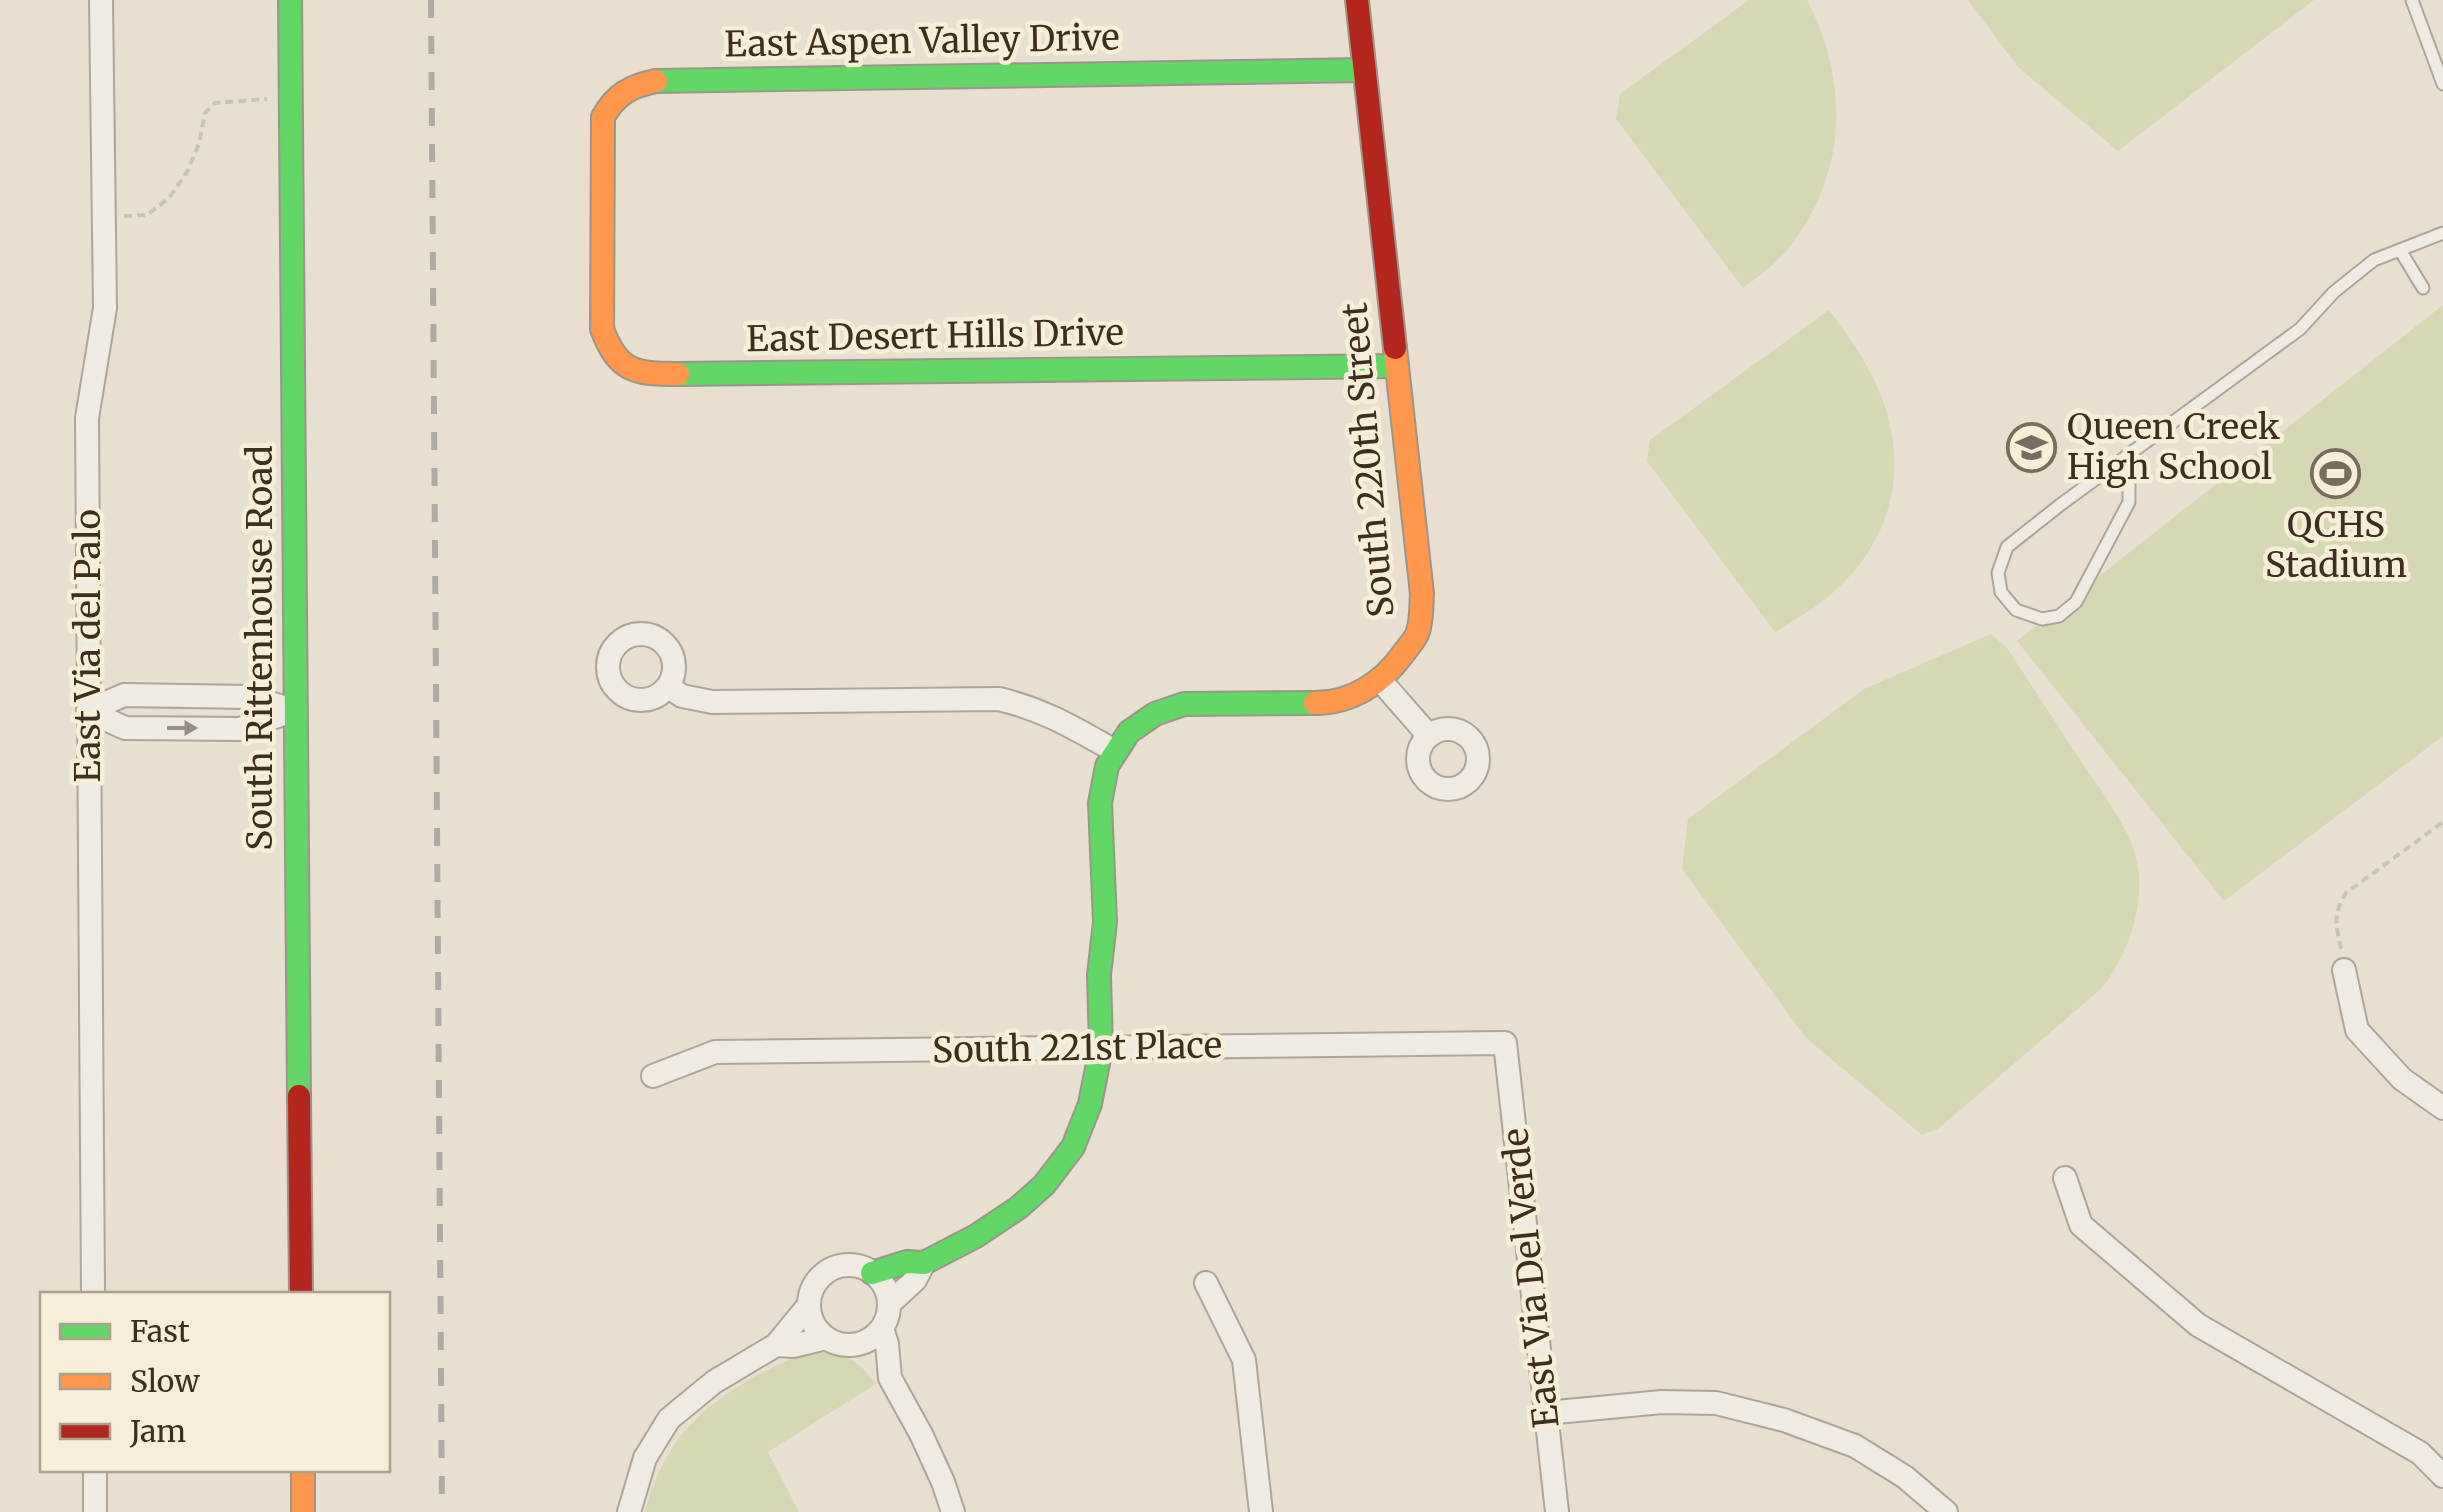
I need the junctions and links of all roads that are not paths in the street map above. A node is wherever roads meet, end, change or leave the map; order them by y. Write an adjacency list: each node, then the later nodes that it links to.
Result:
1 (101, 0): 16 (street, East Via del Palo)
2 (290, 0): 15 (street, South Rittenhouse Road)
3 (1357, 0): 5 (street, South 220th Street)
4 (2412, 0): 6 (lane)
5 (1364, 70): 7 (street, East Aspen Valley Drive); 11 (street, South 220th Street)
6 (2443, 84)
7 (602, 224): 11 (street, East Desert Hills Drive)
8 (2443, 232): 9 (lane)
9 (2400, 250): 10 (lane); 12 (lane)
10 (2423, 288)
11 (1397, 366): 13 (street, South 220th Street)
12 (2129, 454): 12 (lane)
13 (1380, 680): 17 (street); 18 (street, South 220th Street)
14 (668, 686): 18 (street)
15 (294, 710): 16 (street); 16 (street, one-way to 15); 29 (street, South Rittenhouse Road)
16 (88, 711): 28 (street, East Via del Palo)
17 (1428, 736)
18 (1114, 751): 21 (street)
19 (2344, 970): 23 (street)
20 (1505, 1043): 21 (street, South 221st Place); 37 (street, East Via Del Verde)
21 (1101, 1048): 22 (street, South 221st Place); 25 (street)
22 (653, 1076)
23 (2443, 1108)
24 (2065, 1178): 40 (street)
25 (924, 1263): 26 (street); 30 (street)
26 (872, 1273): 30 (street); 31 (street)
27 (1206, 1282): 45 (street)
28 (93, 1292)
29 (302, 1292)
30 (889, 1304): 32 (street)
31 (808, 1306): 33 (street); 34 (street)
32 (882, 1328): 35 (street); 36 (street)
33 (826, 1338): 34 (street); 35 (street)
34 (776, 1345): 43 (street)
35 (852, 1345): 36 (street)
36 (890, 1378): 44 (street)
37 (1546, 1413): 46 (street, East Via Del Verde); 47 (street)
38 (95, 1472): 41 (street)
39 (303, 1472): 42 (street)
40 (2443, 1476)
41 (95, 1512)
42 (303, 1512)
43 (629, 1512)
44 (953, 1512)
45 (1261, 1512)
46 (1557, 1512)
47 (1946, 1512)

